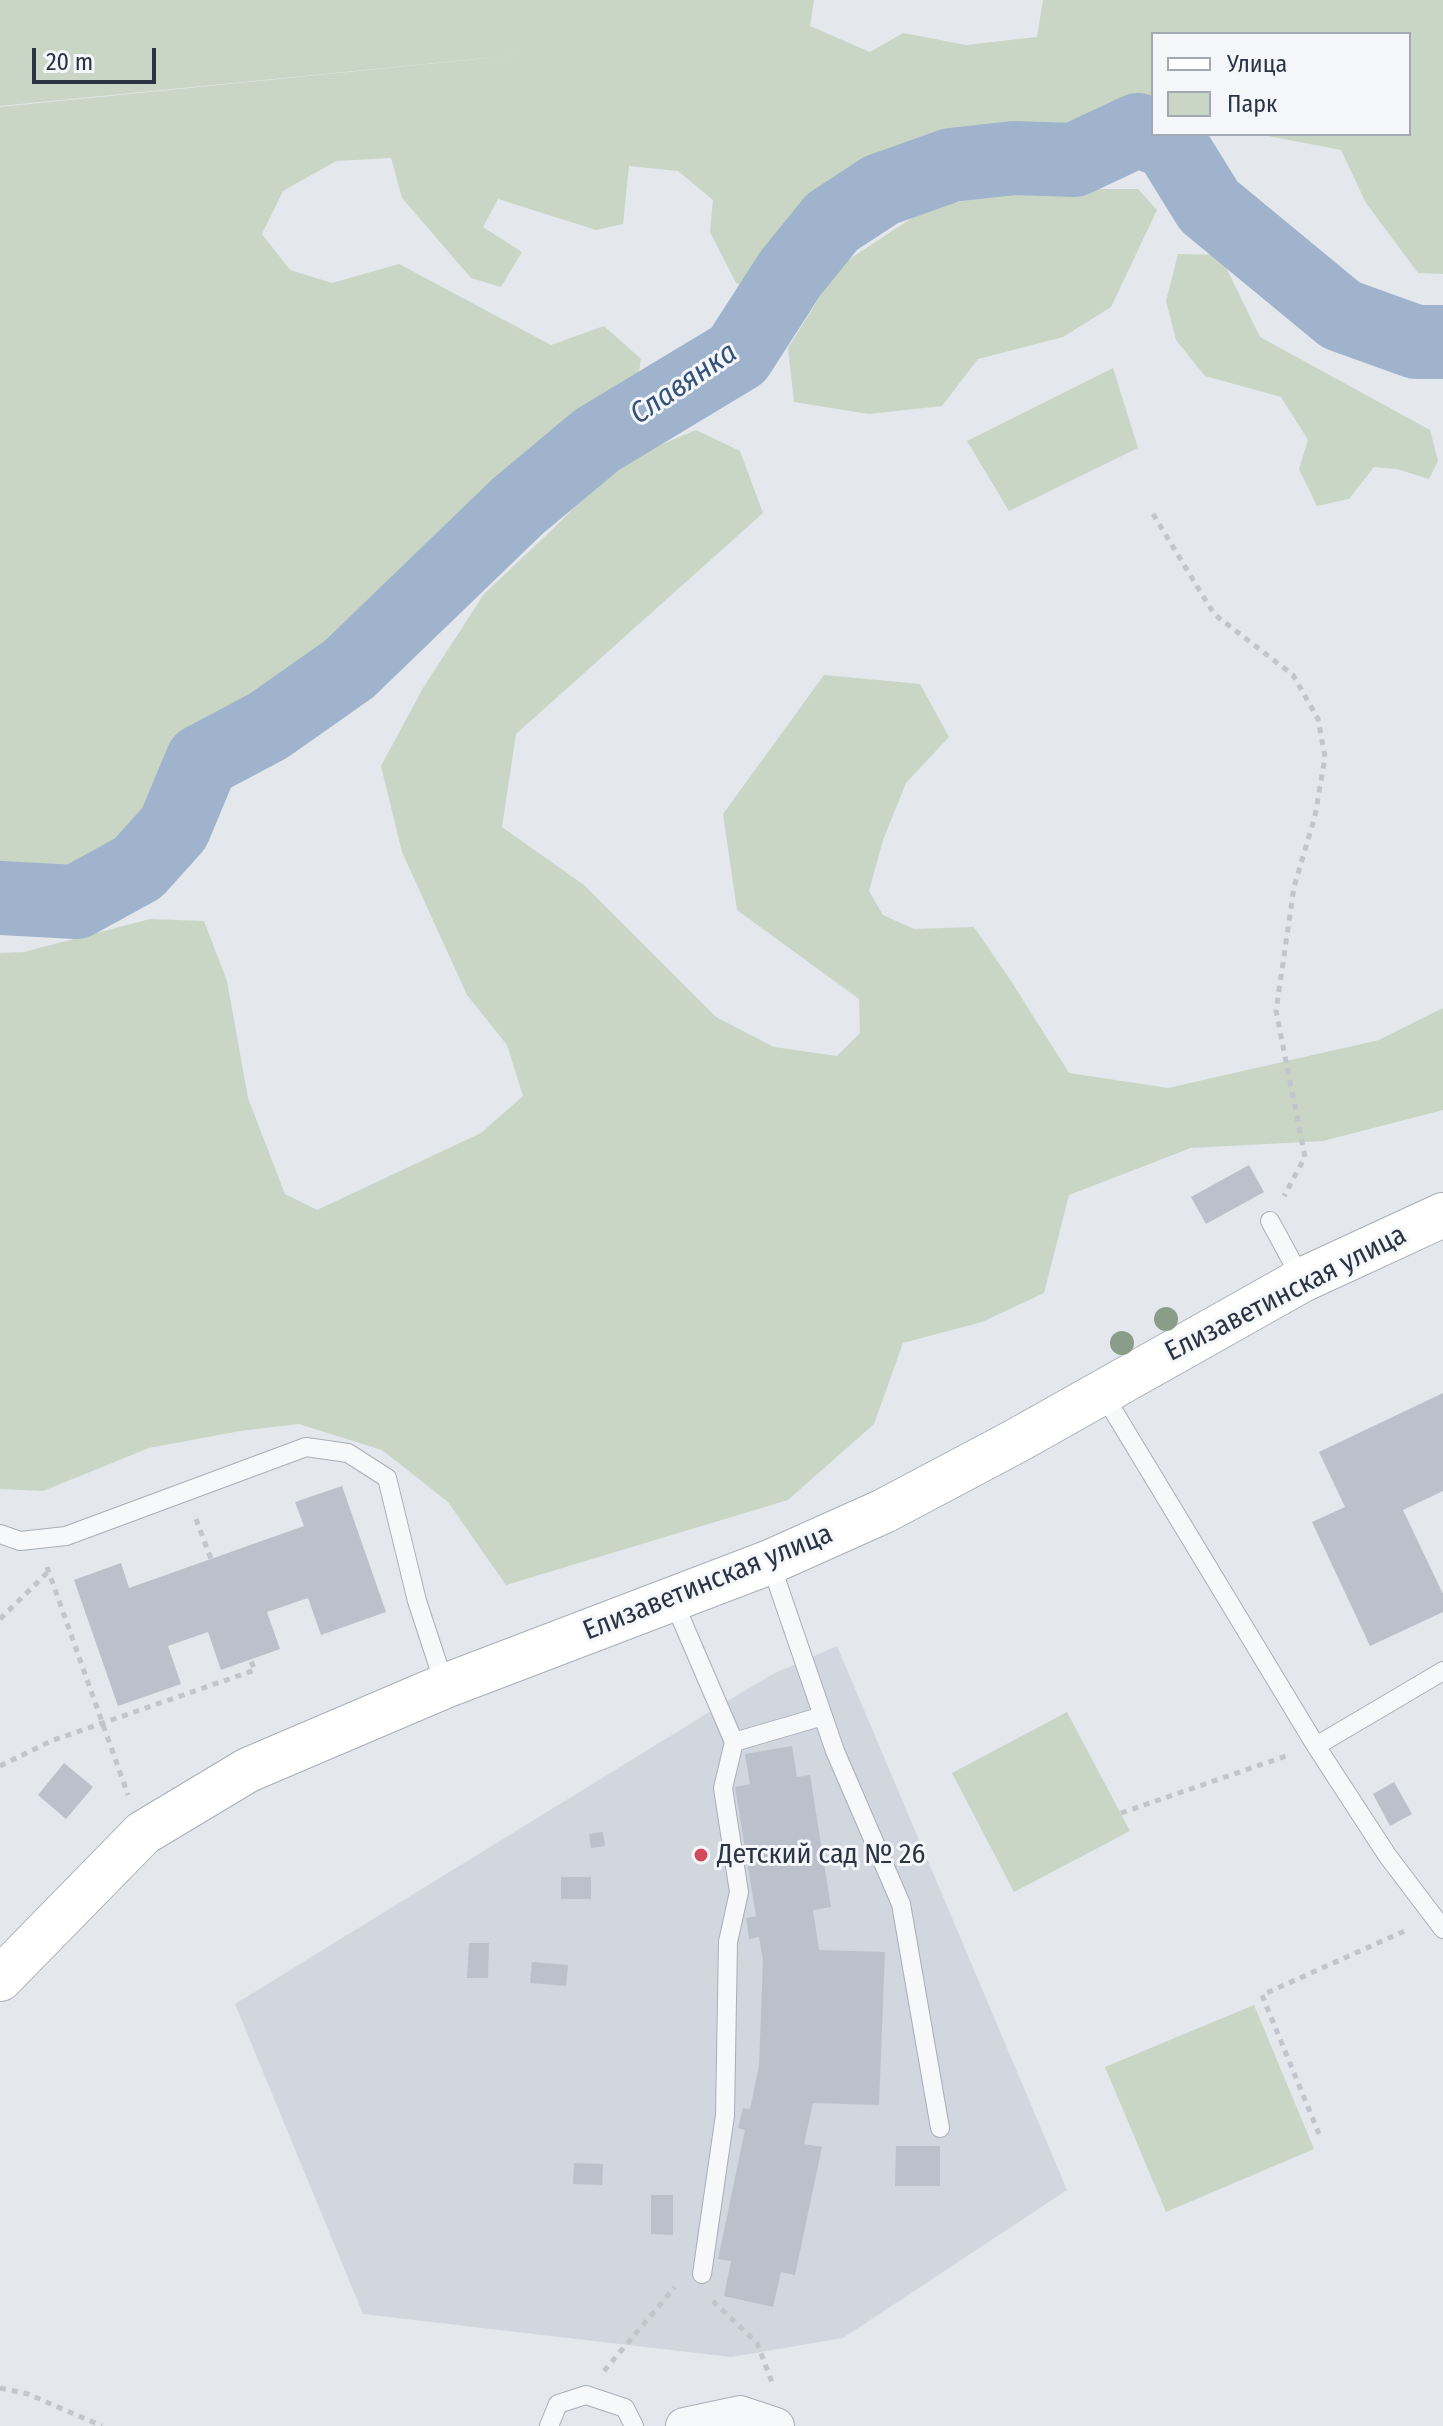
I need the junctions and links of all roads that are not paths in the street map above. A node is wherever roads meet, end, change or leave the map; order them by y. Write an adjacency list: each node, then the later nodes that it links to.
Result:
1 (1443, 1215): 3 (street, Елизаветинская улица)
2 (1270, 1221): 3 (lane)
3 (1302, 1280): 4 (street, Елизаветинская улица)
4 (1101, 1391): 6 (street, Елизаветинская улица); 12 (lane)
5 (0, 1534): 9 (lane)
6 (770, 1562): 7 (street, Елизаветинская улица); 10 (lane)
7 (673, 1600): 9 (street, Елизаветинская улица); 11 (lane)
8 (1443, 1671): 12 (lane)
9 (445, 1686): 14 (street, Елизаветинская улица)
10 (823, 1716): 11 (lane); 15 (lane)
11 (734, 1742): 16 (lane)
12 (1316, 1746): 13 (lane)
13 (1439, 1923)
14 (0, 1979)
15 (940, 2128)
16 (703, 2269)
17 (761, 2421): 20 (street)
18 (549, 2426): 19 (lane)
19 (634, 2426)
20 (684, 2426)

